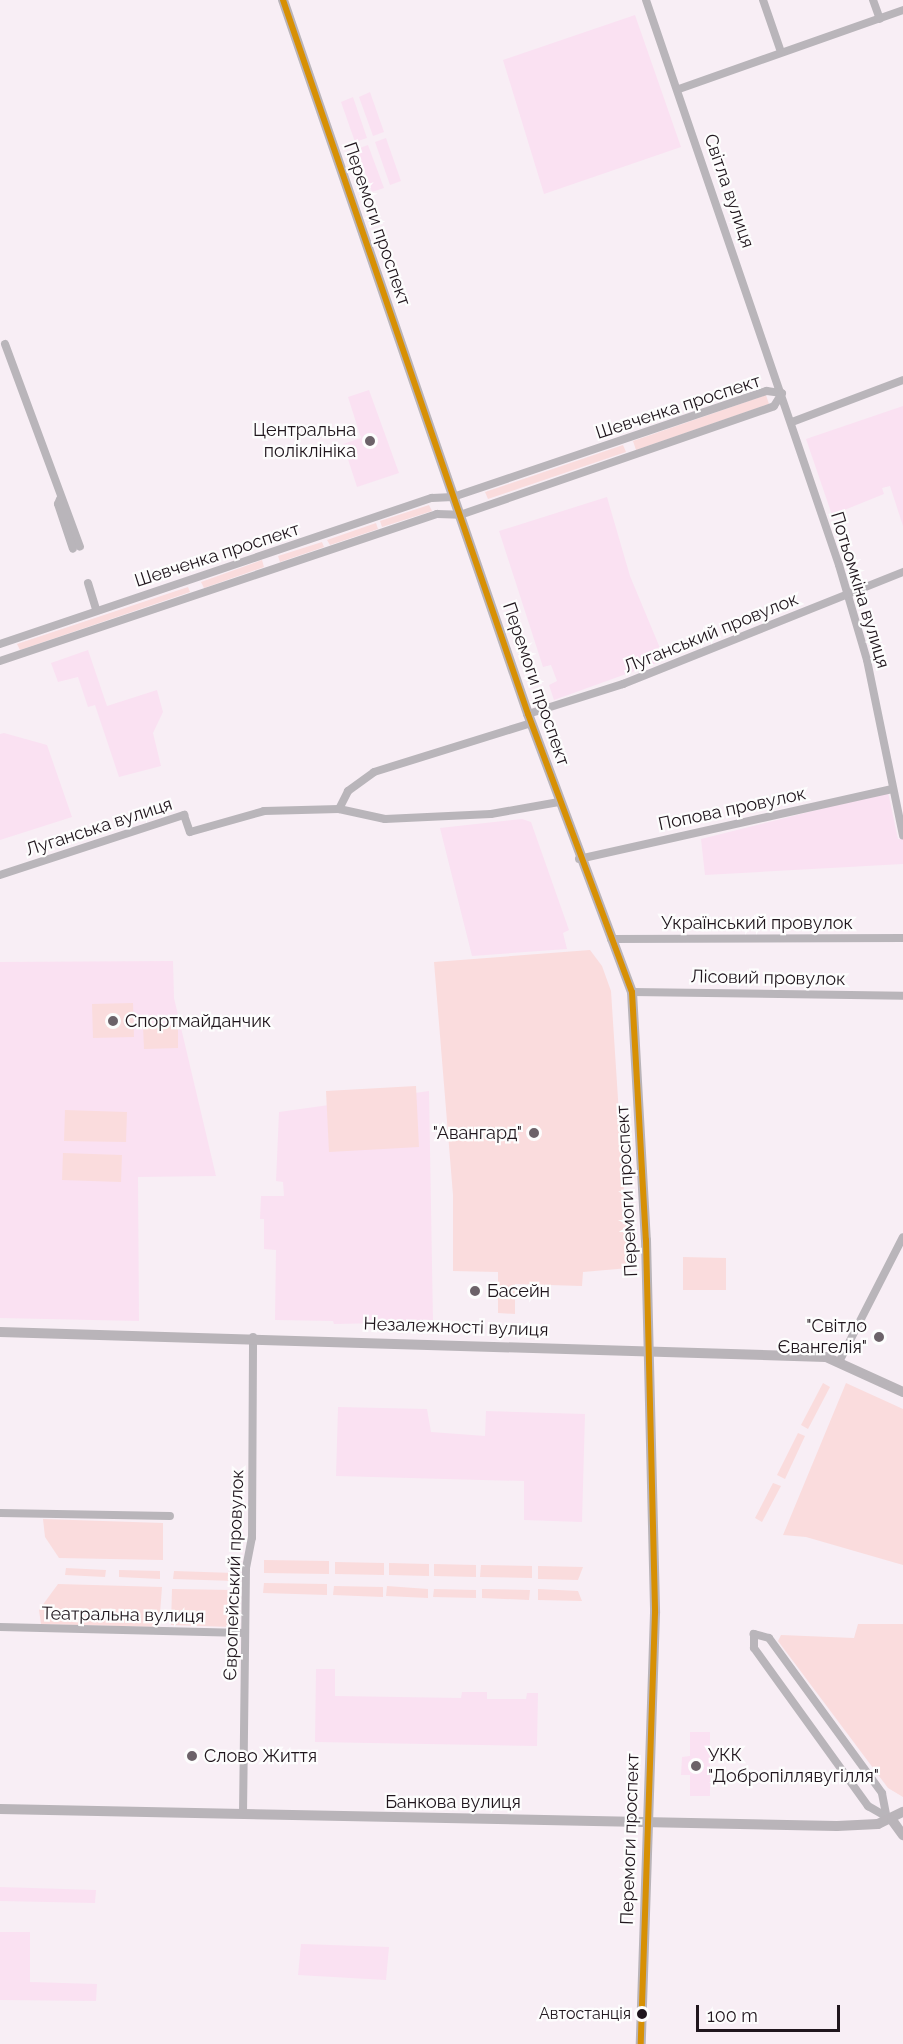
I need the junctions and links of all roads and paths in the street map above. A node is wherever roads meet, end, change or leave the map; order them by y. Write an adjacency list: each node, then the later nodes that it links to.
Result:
1 (283, 0): 13 (main road, Перемоги проспект)
2 (646, 0): 8 (street, Світла вулиця)
3 (763, 0): 7 (street)
4 (873, 0): 6 (street)
5 (903, 10): 6 (street)
6 (880, 19): 7 (street)
7 (781, 52): 8 (street)
8 (679, 89): 11 (street, Світла вулиця)
9 (5, 344): 15 (street)
10 (903, 380): 12 (street)
11 (782, 393): 12 (street, Потьомкіна вулиця); 13 (street, Шевченка проспект); 14 (street, Шевченка проспект)
12 (792, 422): 18 (street, Потьомкіна вулиця)
13 (453, 497): 14 (main road, Перемоги проспект); 19 (street, Шевченка проспект)
14 (460, 515): 21 (street, Шевченка проспект); 22 (main road, Перемоги проспект)
15 (76, 548)
16 (903, 572): 18 (street, Луганський провулок)
17 (88, 583): 19 (street)
18 (846, 593): 22 (street, Луганський провулок); 23 (street, Потьомкіна вулиця)
19 (96, 610): 20 (street, Шевченка проспект)
20 (0, 644)
21 (0, 661)
22 (529, 718): 24 (main road, Перемоги проспект); 25 (street)
23 (892, 789): 26 (street, Потьомкіна вулиця); 27 (street, Попова провулок)
24 (559, 802): 25 (street, Луганська вулиця); 27 (main road, Перемоги проспект)
25 (339, 809): 28 (street, Луганська вулиця)
26 (903, 835)
27 (579, 859): 30 (main road, Перемоги проспект)
28 (0, 875)
29 (903, 938): 30 (street, Український провулок)
30 (611, 939): 31 (main road, Перемоги проспект)
31 (632, 992): 32 (street, Лісовий провулок); 36 (main road, Перемоги проспект)
32 (903, 996)
33 (903, 1237): 37 (street)
34 (0, 1332): 35 (main road, Незалежності вулиця)
35 (253, 1337): 36 (main road, Незалежності вулиця); 42 (street, Європейський провулок)
36 (650, 1350): 37 (main road, Незалежності вулиця); 47 (main road, Перемоги проспект)
37 (839, 1362): 38 (main road, Незалежності вулиця)
38 (903, 1392)
39 (0, 1513): 40 (street)
40 (170, 1516)
41 (0, 1627): 42 (street, Театральна вулиця)
42 (245, 1633): 45 (street, Європейський провулок)
43 (0, 1809): 45 (main road, Банкова вулиця)
44 (903, 1812): 46 (main road, Банкова вулиця)
45 (243, 1814): 47 (main road, Банкова вулиця)
46 (889, 1817): 46 (street); 47 (main road, Банкова вулиця); 48 (main road)
47 (646, 1823): 49 (main road, Перемоги проспект)
48 (903, 1835)
49 (641, 2044)

